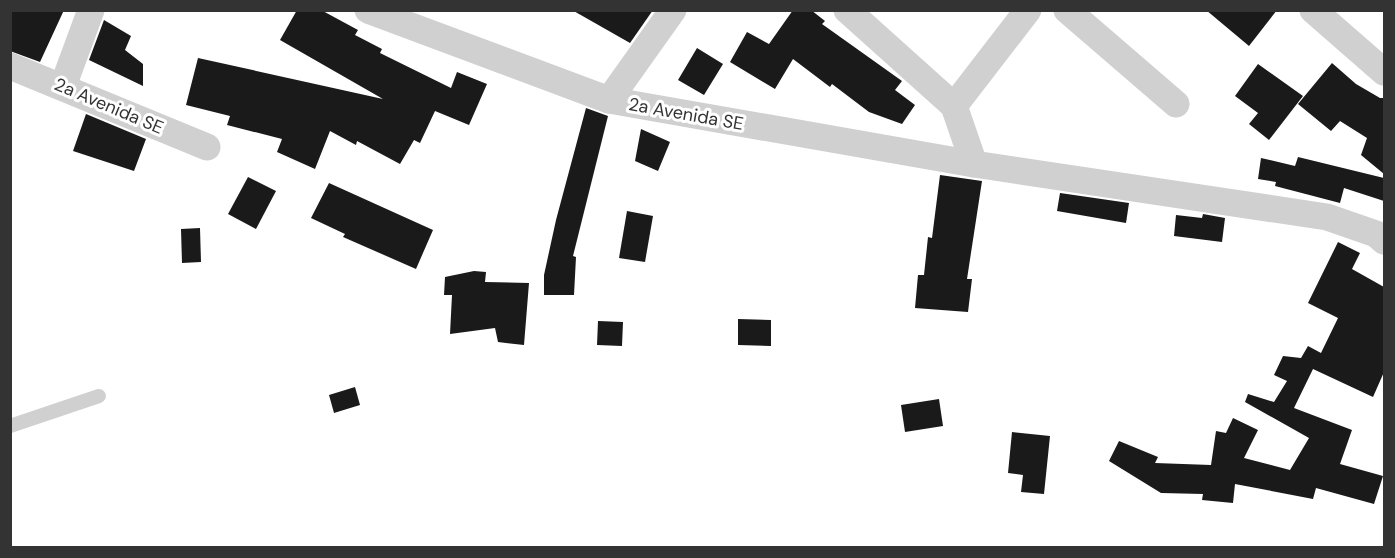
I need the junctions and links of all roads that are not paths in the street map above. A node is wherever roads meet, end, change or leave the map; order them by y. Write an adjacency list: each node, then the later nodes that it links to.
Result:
1 (91, 10): 10 (street)
2 (368, 10): 11 (street, 2a Avenida SE)
3 (847, 10): 13 (street)
4 (1028, 10): 13 (street)
5 (1067, 10): 12 (street)
6 (1313, 10): 9 (street)
7 (671, 11): 11 (street)
8 (10, 66): 10 (street, 2a Avenida SE)
9 (1384, 72)
10 (63, 86): 14 (street, 2a Avenida SE)
11 (609, 100): 15 (street, 2a Avenida SE)
12 (1176, 104)
13 (954, 106): 15 (street)
14 (207, 147)
15 (974, 164): 16 (street, 2a Avenida SE)
16 (1384, 241)
17 (99, 396): 18 (lane)
18 (10, 426)

